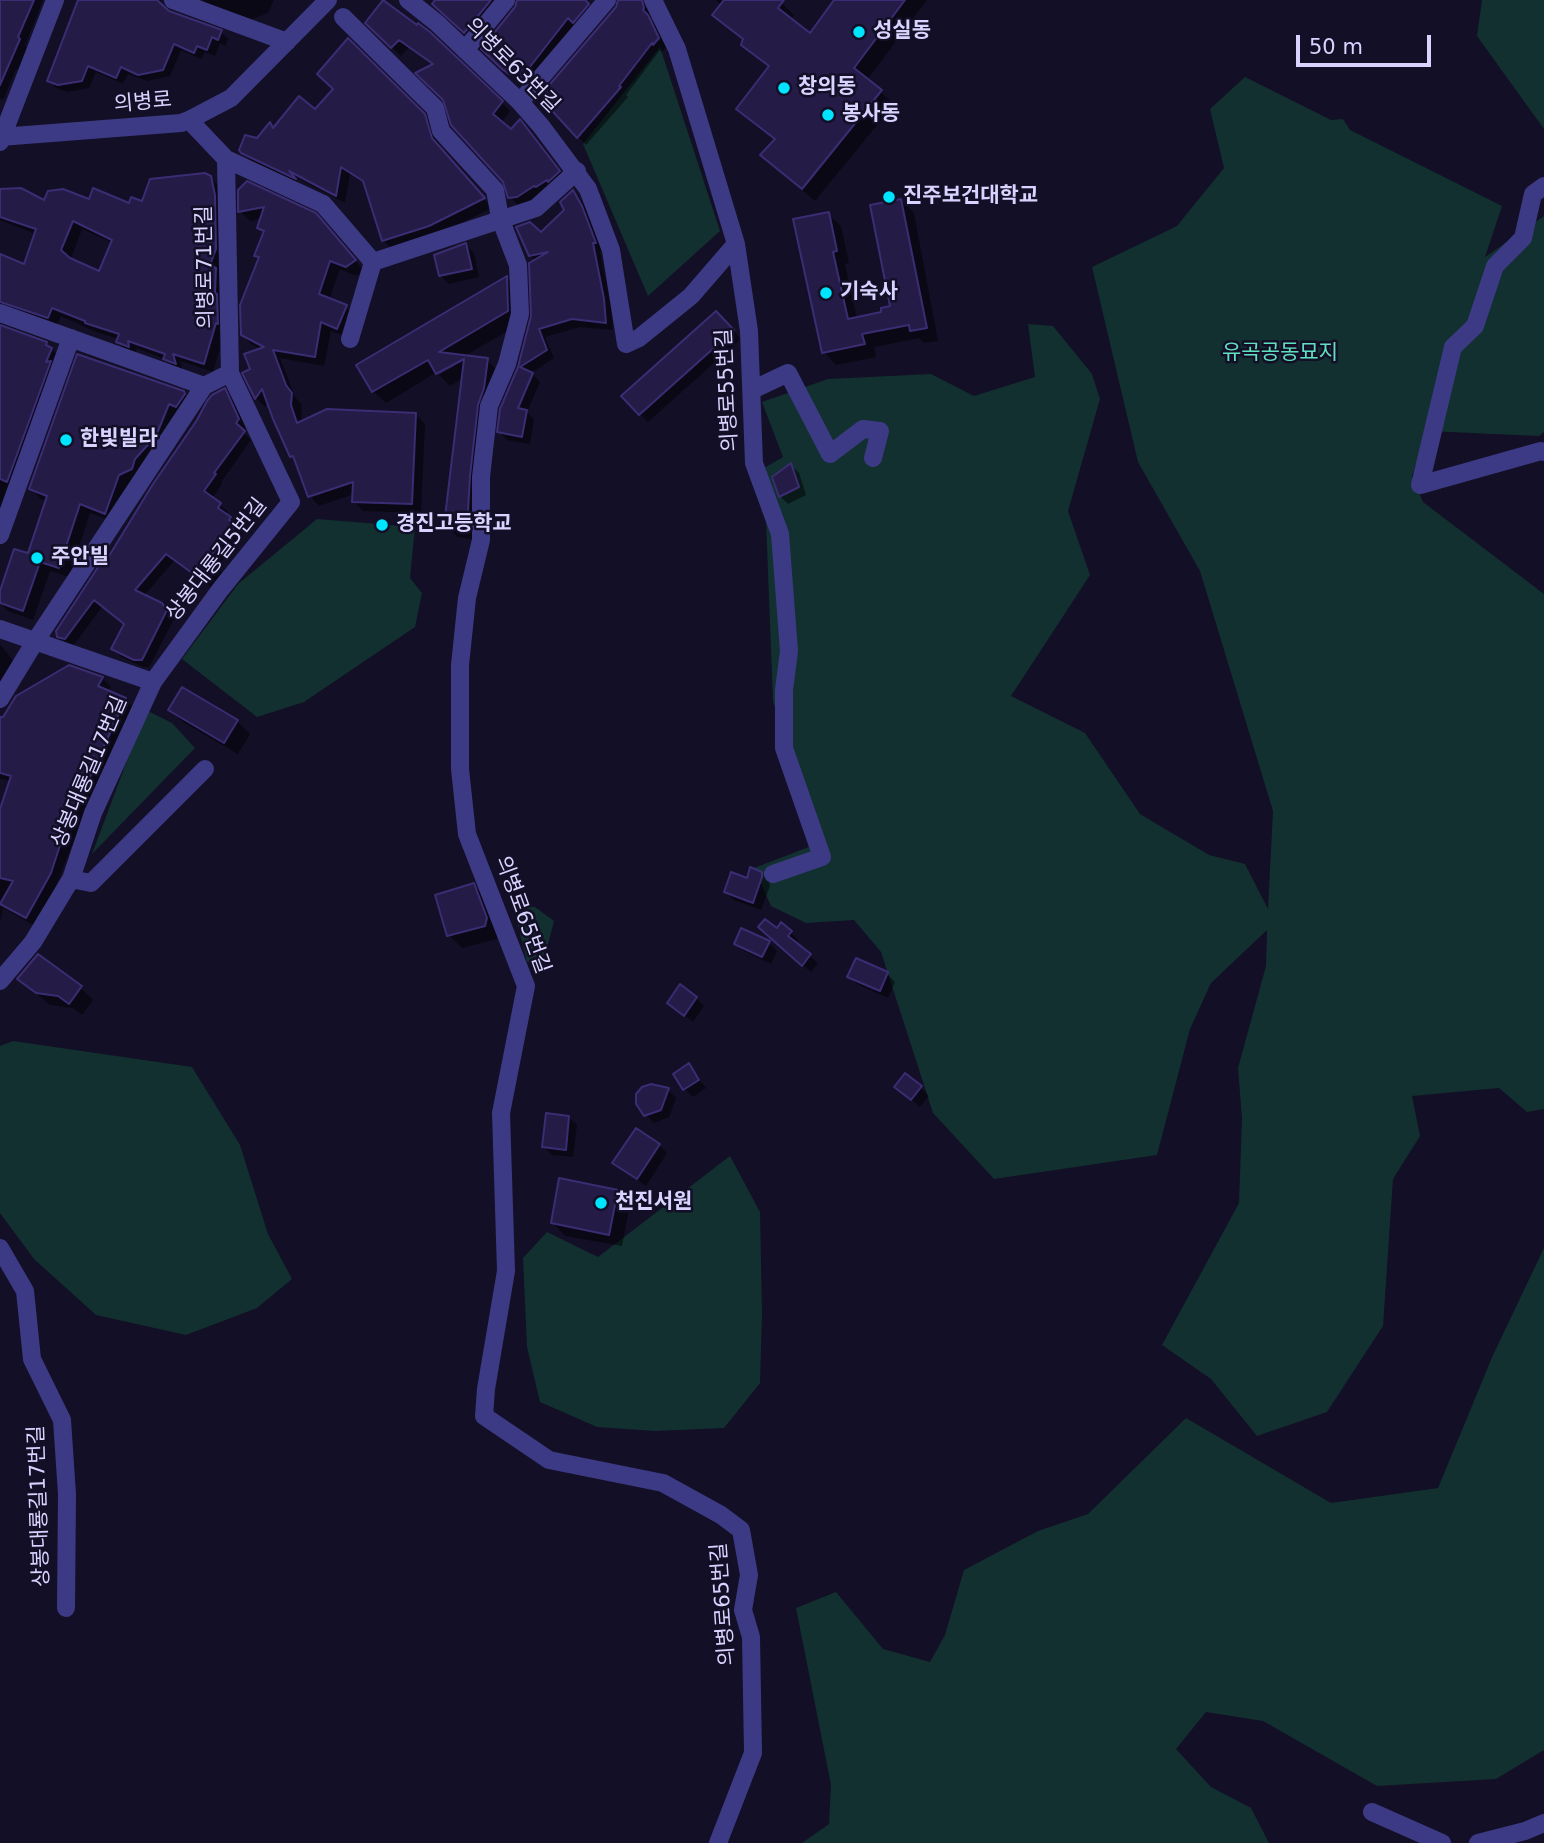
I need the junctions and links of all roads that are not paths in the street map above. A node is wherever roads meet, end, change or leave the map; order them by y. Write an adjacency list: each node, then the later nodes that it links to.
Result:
1 (55, 0): 13 (street)
2 (173, 0): 9 (street)
3 (328, 0): 9 (street, 의병로)
4 (408, 0): 10 (street, 의병로63번길)
5 (506, 0): 10 (street)
6 (607, 0): 11 (street)
7 (653, 0): 18 (street, 의병로55번길)
8 (343, 17): 17 (street, 의병로65번길)
9 (287, 42): 12 (street, 의병로)
10 (465, 50): 11 (street, 의병로63번길)
11 (520, 102): 15 (street, 의병로63번길)
12 (189, 120): 13 (street, 의병로); 14 (street)
13 (1, 139)
14 (226, 159): 19 (street); 23 (street, 의병로71번길)
15 (576, 171): 17 (street); 18 (street, 의병로63번길)
16 (1544, 186): 26 (street)
17 (500, 218): 19 (street); 41 (street, 의병로65번길)
18 (736, 244): 25 (street, 의병로55번길)
19 (373, 262): 22 (street)
20 (0, 313): 21 (street)
21 (71, 338): 24 (street); 28 (street)
22 (350, 339)
23 (230, 373): 24 (street); 31 (street, 상봉대룡길5번길)
24 (204, 386): 30 (street)
25 (752, 390): 27 (street); 34 (street, 의병로55번길)
26 (1544, 452)
27 (873, 458)
28 (0, 535)
29 (0, 629): 30 (street, 상봉대룡길17번길)
30 (36, 640): 31 (street, 상봉대룡길17번길); 32 (street)
31 (153, 682): 35 (street, 상봉대룡길17번길)
32 (0, 699)
33 (205, 769): 35 (street)
34 (773, 874)
35 (71, 879): 36 (street, 상봉대룡길17번길)
36 (0, 981)
37 (0, 1248): 38 (street, 상봉대룡길17번길)
38 (66, 1608)
39 (1372, 1812): 42 (street)
40 (1544, 1823): 43 (street)
41 (718, 1843)
42 (1442, 1843)
43 (1478, 1843)

